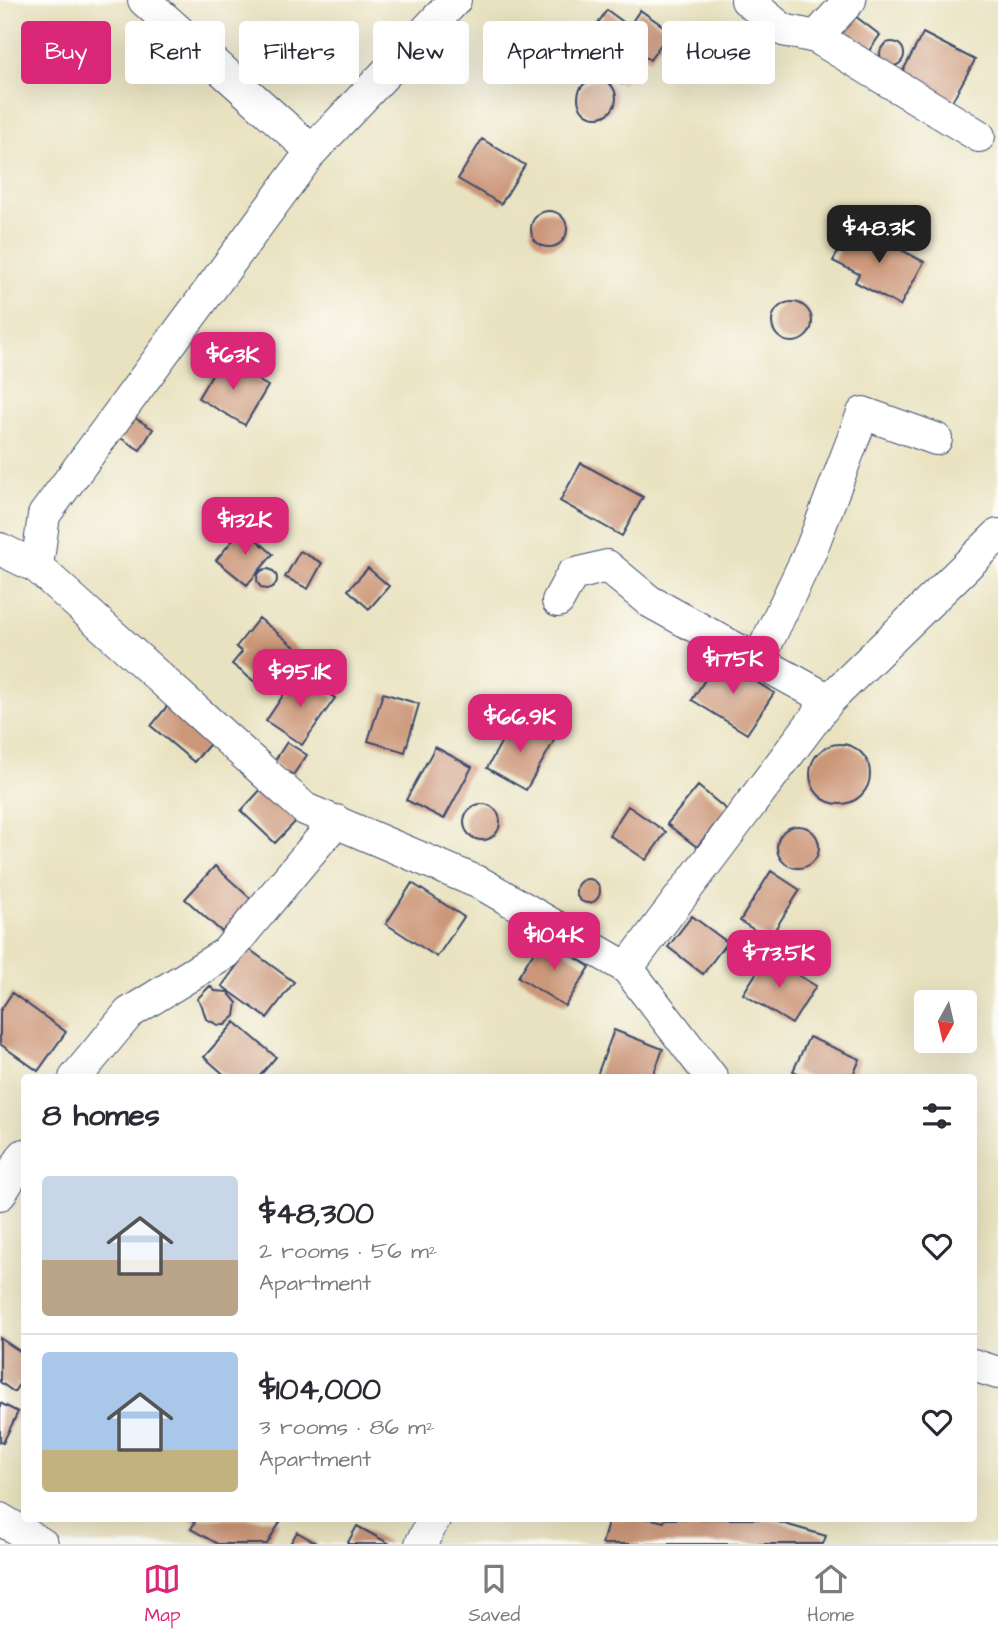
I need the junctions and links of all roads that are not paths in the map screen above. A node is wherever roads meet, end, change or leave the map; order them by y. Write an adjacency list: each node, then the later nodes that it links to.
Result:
1 (144, 0): 7 (street)
2 (455, 0): 7 (street)
3 (747, 0): 5 (street)
4 (850, 0): 5 (street)
5 (816, 37): 6 (street)
6 (979, 136)
7 (312, 151): 11 (street)
8 (936, 439): 13 (street)
9 (998, 536): 14 (street)
10 (0, 549): 11 (street)
11 (37, 567): 15 (street)
12 (558, 601): 13 (street)
13 (759, 659): 14 (street)
14 (829, 700): 16 (street)
15 (336, 821): 16 (street); 17 (street)
16 (627, 968): 18 (street)
17 (78, 1074)
18 (709, 1074)
19 (21, 1160): 20 (street)
20 (0, 1194)
21 (977, 1366): 22 (street)
22 (998, 1373)
23 (0, 1519): 25 (street)
24 (432, 1522): 26 (street)
25 (42, 1544)
26 (421, 1544)

